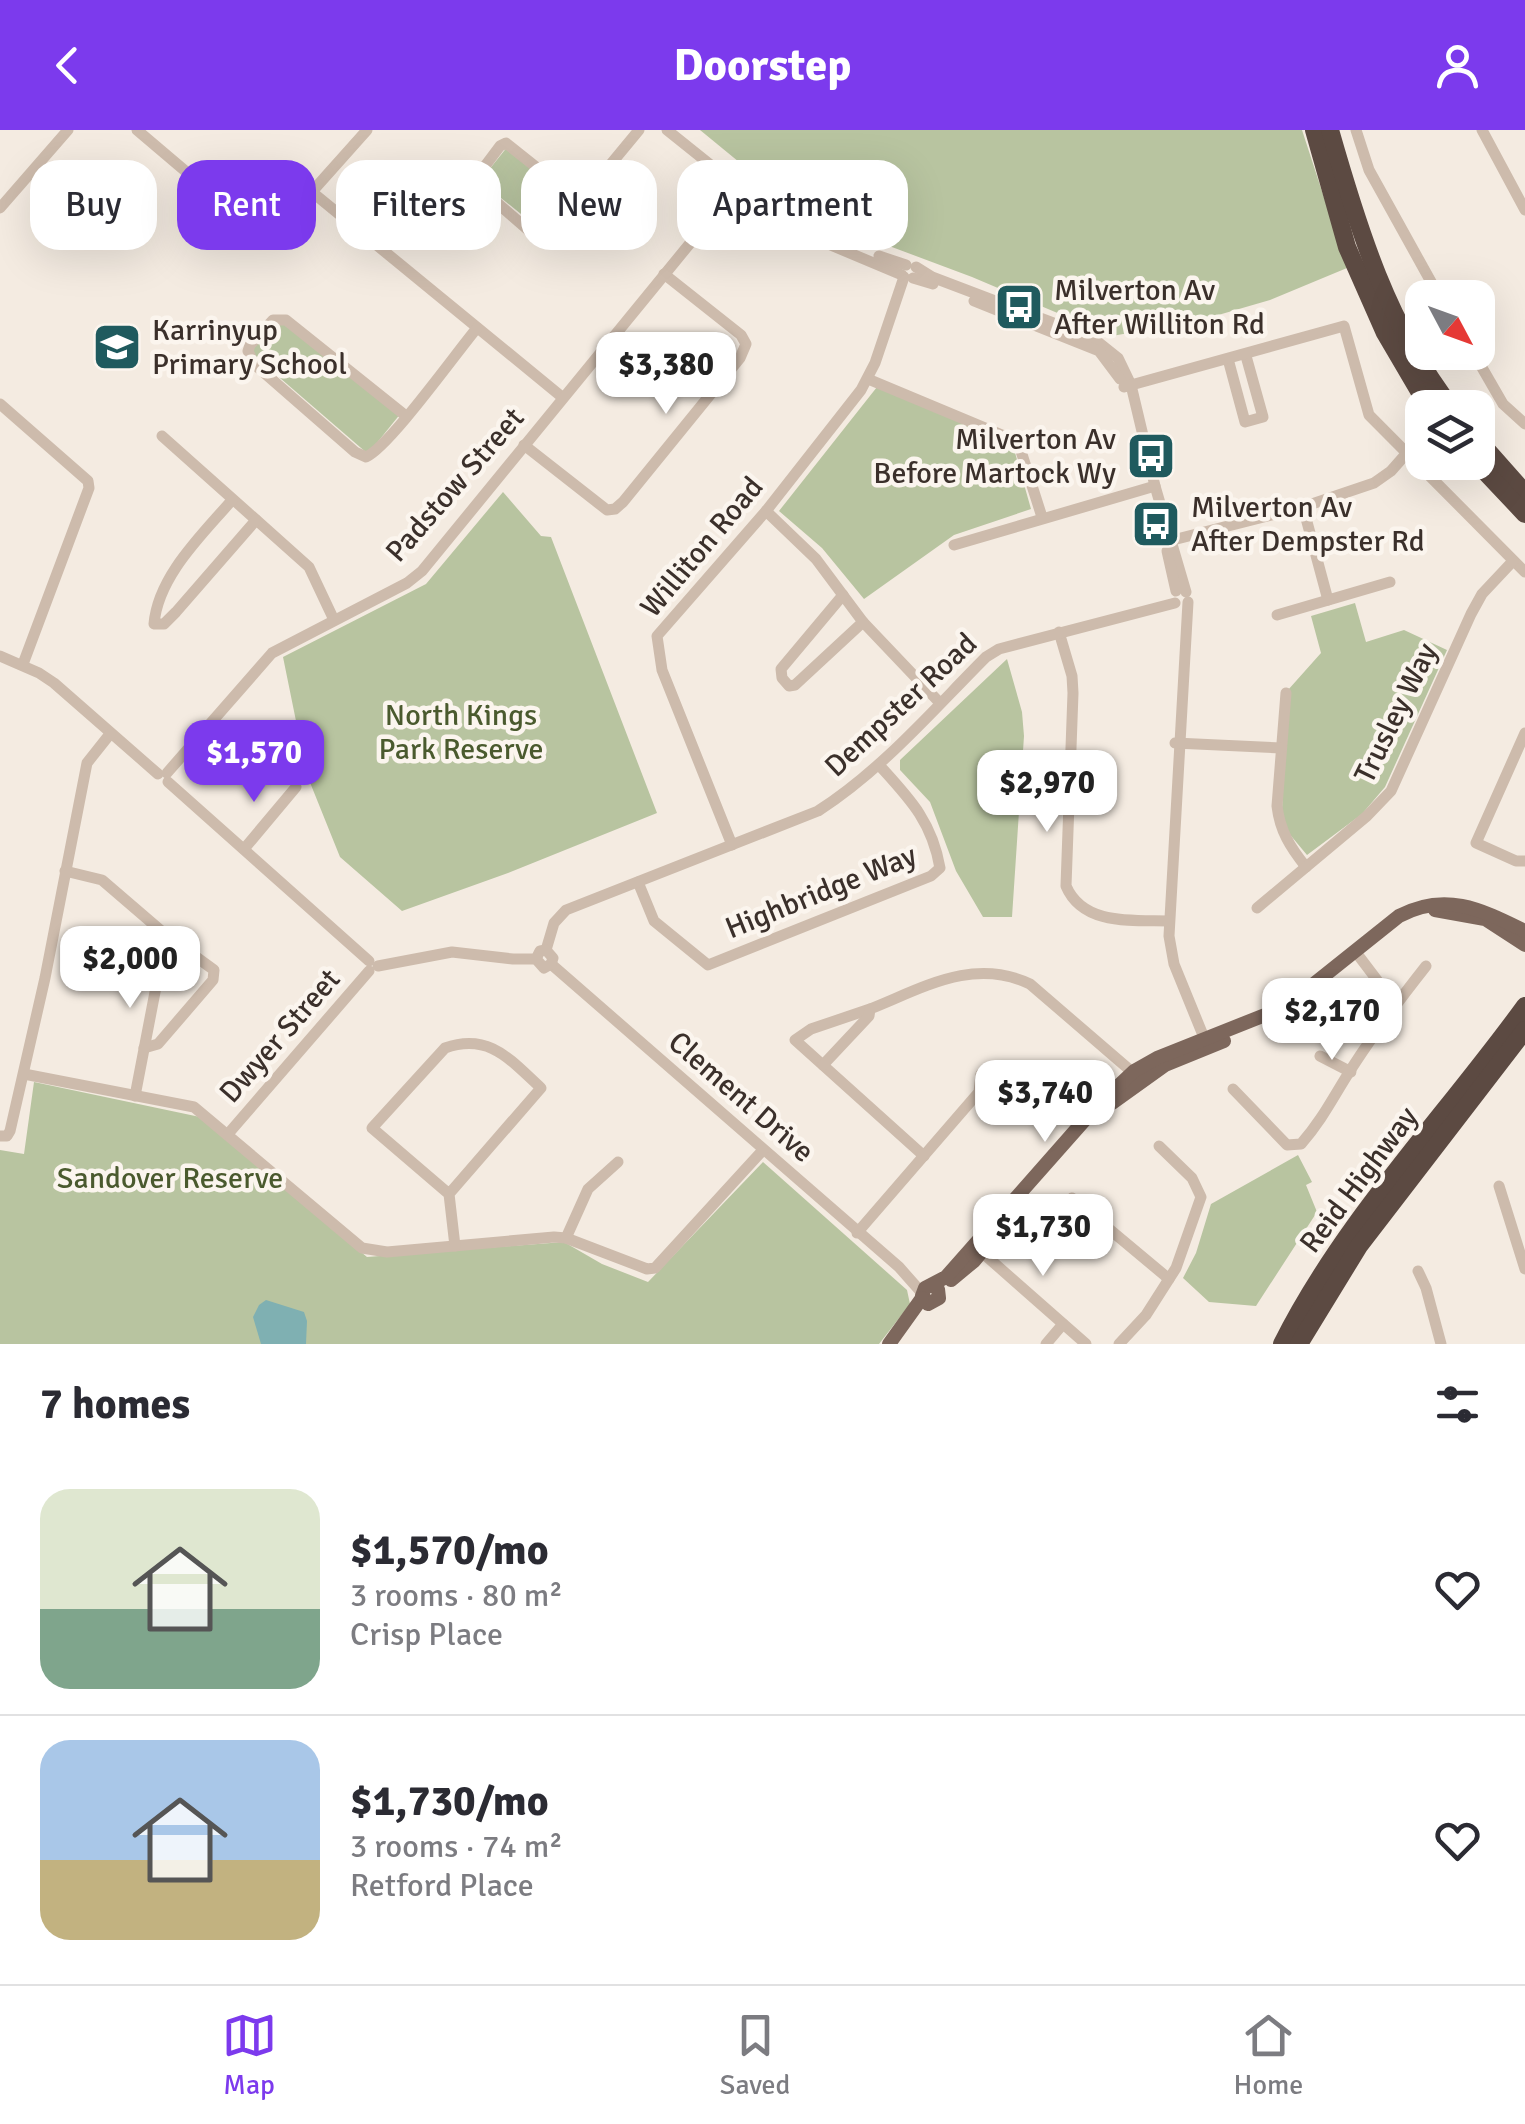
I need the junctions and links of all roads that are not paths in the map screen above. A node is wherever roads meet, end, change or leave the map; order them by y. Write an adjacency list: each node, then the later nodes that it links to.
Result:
1 (68, 130): 17 (street)
2 (137, 130): 14 (street)
3 (367, 130): 15 (street)
4 (640, 130): 11 (street)
5 (667, 130): 12 (street)
6 (679, 130): 13 (street)
7 (1314, 130): 31 (highway)
8 (1330, 130): 32 (highway)
9 (1356, 130): 24 (street)
10 (1482, 130): 19 (street)
11 (615, 160)
12 (706, 160)
13 (712, 160)
14 (177, 165)
15 (316, 187)
16 (316, 195): 25 (street)
17 (2, 201)
18 (580, 202): 18 (street)
19 (1525, 210)
20 (684, 250): 23 (street, Padstow Street)
21 (856, 250): 22 (street)
22 (909, 273): 29 (street, Williton Road); 30 (street)
23 (664, 274): 33 (street, Padstow Street); 38 (street)
24 (1430, 280)
25 (477, 328): 33 (street); 35 (street)
26 (1246, 356): 27 (street); 27 (street); 39 (street)
27 (1228, 358): 30 (street)
28 (1483, 370): 36 (street)
29 (868, 379): 48 (street, Williton Road); 50 (street)
30 (1128, 386): 44 (street)
31 (1418, 390)
32 (1441, 390)
33 (562, 397): 38 (street, Padstow Street)
34 (0, 404): 65 (street)
35 (406, 416): 35 (street)
36 (1525, 424)
37 (162, 436): 46 (street)
38 (524, 445): 61 (street, Padstow Street)
39 (1405, 453)
40 (1405, 455): 47 (street)
41 (1495, 459): 45 (highway)
42 (1432, 480): 54 (street)
43 (1493, 480): 49 (highway)
44 (1152, 487): 50 (street); 52 (street)
45 (1525, 493)
46 (232, 500): 51 (street); 51 (street)
47 (1302, 507): 52 (street); 59 (street)
48 (766, 511): 57 (street); 75 (street, Williton Road)
49 (1525, 514)
50 (1042, 517): 53 (street)
51 (256, 520): 61 (street)
52 (1168, 541): 58 (street)
53 (954, 544)
54 (1513, 561): 55 (street); 78 (street, Trusley Way)
55 (1525, 572)
56 (1390, 582): 59 (street)
57 (842, 596): 62 (street); 62 (street)
58 (1179, 598): 63 (street, Dempster Road); 70 (street)
59 (1328, 600): 60 (street)
60 (1277, 616)
61 (334, 620): 73 (street, Padstow Street)
62 (863, 622): 67 (street)
63 (1059, 632): 67 (street, Dempster Road); 82 (street)
64 (0, 656): 65 (street)
65 (23, 664): 68 (street)
66 (1286, 693): 71 (street)
67 (940, 703): 72 (street, Dempster Road)
68 (110, 734): 73 (street); 79 (street)
69 (1525, 734): 77 (street)
70 (1177, 743): 71 (street); 82 (street)
71 (1281, 748): 78 (street)
72 (879, 765): 75 (street, Dempster Road); 80 (street, Highbridge Way)
73 (164, 776): 76 (street)
74 (296, 787): 76 (street)
75 (732, 846): 80 (street, Dempster Road)
76 (244, 849): 88 (street)
77 (1525, 861)
78 (1306, 867): 81 (street, Trusley Way)
79 (65, 871): 84 (street); 99 (street)
80 (638, 882): 87 (street, Dempster Road)
81 (1257, 908)
82 (1166, 921): 94 (street)
83 (1525, 931): 86 (main road)
84 (166, 935): 95 (street); 95 (street)
85 (1525, 944): 86 (main road)
86 (1357, 954): 90 (street); 94 (main road)
87 (541, 955): 88 (street); 107 (street, Clement Drive)
88 (372, 966): 105 (street, Dwyer Street)
89 (1426, 966): 90 (street)
90 (1399, 1000): 98 (street)
91 (1525, 1006): 127 (highway, Reid Highway)
92 (870, 1009): 97 (street); 97 (street); 101 (street)
93 (1525, 1030): 128 (highway, Reid Highway)
94 (1202, 1044): 101 (main road)
95 (144, 1048): 103 (street)
96 (1320, 1056): 98 (street)
97 (822, 1065): 108 (street)
98 (1351, 1072): 102 (street)
99 (24, 1074): 103 (street); 104 (street)
100 (981, 1074): 108 (street)
101 (1137, 1076): 116 (main road)
102 (1233, 1089)
103 (135, 1096): 105 (street)
104 (5, 1134)
105 (228, 1134): 115 (street)
106 (1159, 1146): 119 (street)
107 (763, 1150): 113 (street, Clement Drive); 114 (street)
108 (924, 1156): 113 (street)
109 (618, 1162): 114 (street)
110 (1499, 1186): 117 (street)
111 (449, 1194): 111 (street); 115 (street)
112 (1072, 1198): 119 (street)
113 (857, 1232): 120 (street, Clement Drive)
114 (566, 1238): 115 (street)
115 (455, 1246)
116 (978, 1249): 120 (main road); 121 (street)
117 (1525, 1269)
118 (1418, 1271): 129 (street)
119 (1169, 1280): 126 (street)
120 (930, 1294): 122 (main road); 123 (main road)
121 (1063, 1324): 124 (street); 125 (street)
122 (889, 1344)
123 (900, 1344)
124 (1046, 1344)
125 (1086, 1344)
126 (1119, 1344)
127 (1282, 1344)
128 (1299, 1344)
129 (1441, 1344)

